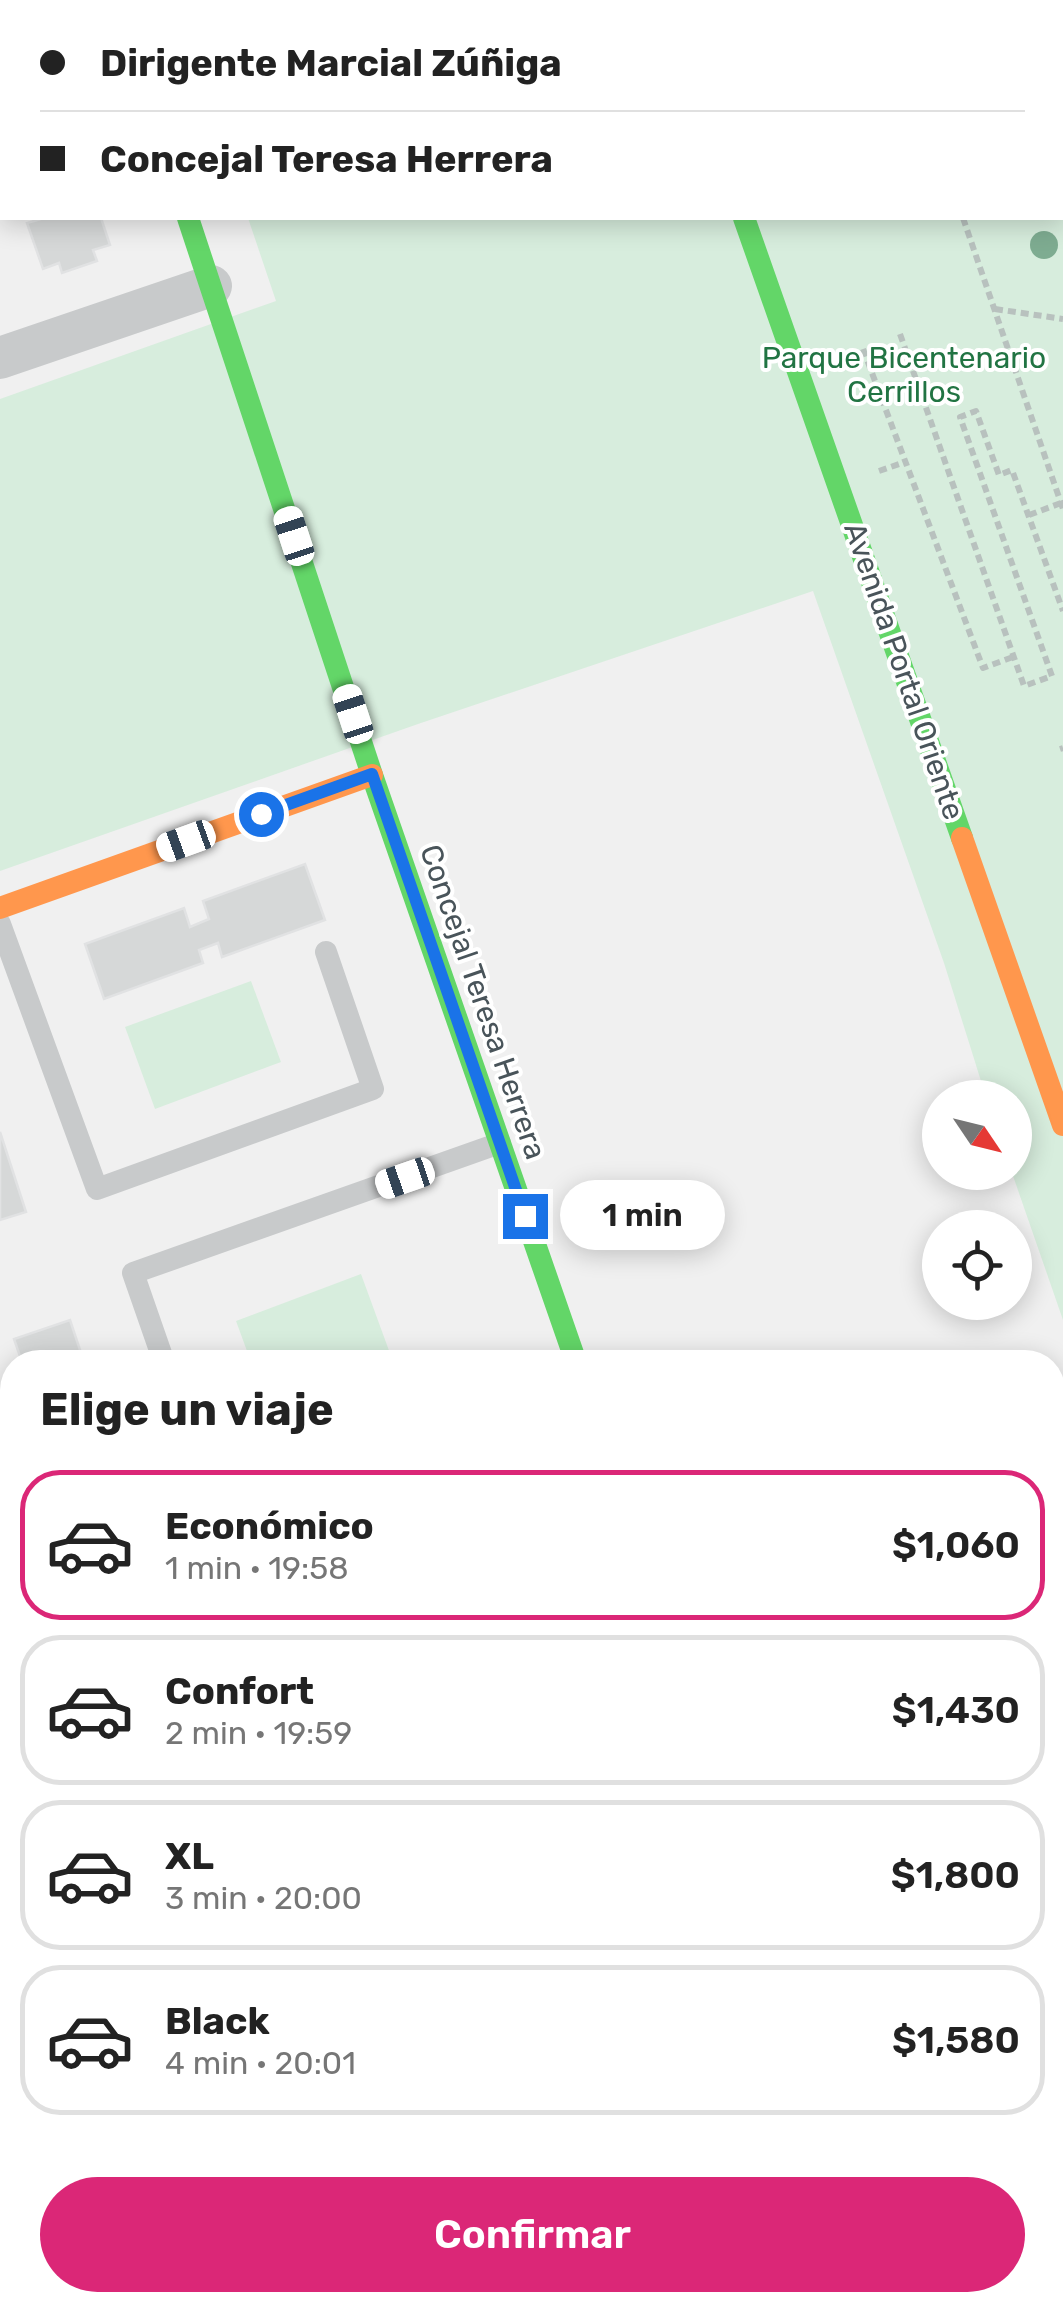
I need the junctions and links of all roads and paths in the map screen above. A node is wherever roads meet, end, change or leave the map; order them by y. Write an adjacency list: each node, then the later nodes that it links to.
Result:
1 (189, 220): 4 (street, Concejal Teresa Herrera)
2 (745, 220): 20 (street, Avenida Portal Oriente)
3 (964, 220): 5 (path)
4 (211, 286): 9 (street); 16 (street, Concejal Teresa Herrera)
5 (994, 309): 6 (path); 12 (path)
6 (1063, 319)
7 (900, 334): 15 (path)
8 (863, 349): 10 (path)
9 (0, 358)
10 (905, 462): 11 (path); 15 (path)
11 (873, 473)
12 (1062, 506): 13 (path)
13 (1029, 515): 14 (path); 15 (path)
14 (1063, 610)
15 (1014, 656)
16 (372, 774): 17 (street); 21 (street, Concejal Teresa Herrera)
17 (0, 908)
18 (0, 924): 19 (lane)
19 (326, 952)
20 (1063, 1125)
21 (500, 1143): 22 (lane); 23 (street, Concejal Teresa Herrera)
22 (160, 1350)
23 (572, 1350)

